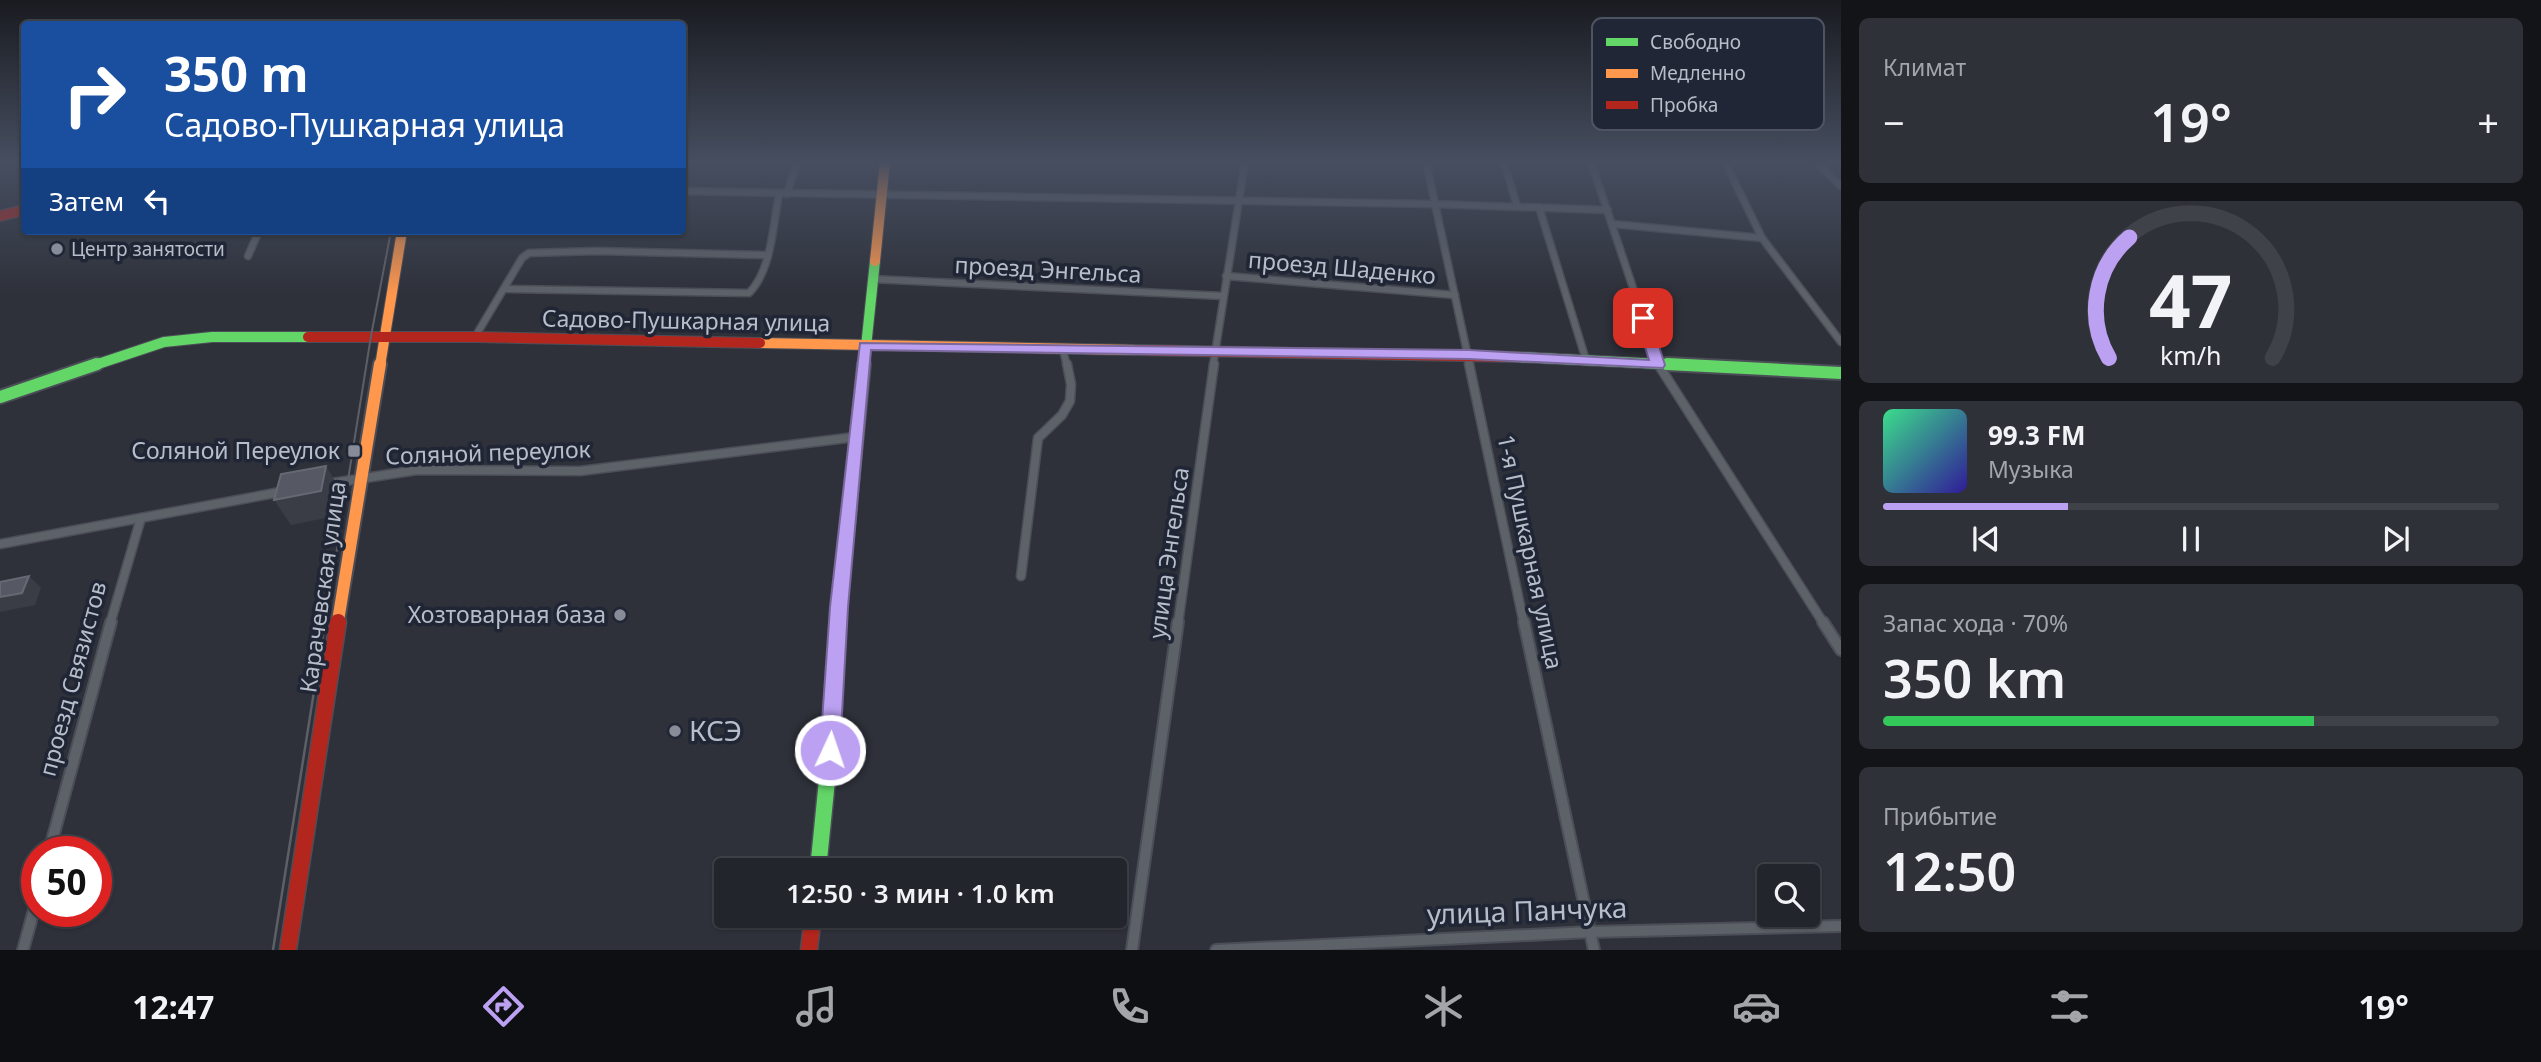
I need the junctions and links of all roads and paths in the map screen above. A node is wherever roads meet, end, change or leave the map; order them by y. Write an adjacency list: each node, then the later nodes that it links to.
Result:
1 (779, 206): 16 (street)
2 (880, 206): 19 (street)
3 (1240, 206): 18 (street, улица Энгельса)
4 (1435, 206): 21 (street, 1-я Пушкарная улица)
5 (1539, 206): 30 (street)
6 (1545, 206): 9 (street)
7 (1607, 206): 9 (street)
8 (1747, 206): 15 (street)
9 (1608, 210): 12 (street)
10 (21, 211): 11 (street)
11 (0, 216)
12 (1613, 224): 15 (street); 31 (street)
13 (256, 235): 17 (street)
14 (401, 235): 23 (street, Карачевская улица)
15 (1762, 238): 25 (street)
16 (765, 255): 20 (street); 20 (street)
17 (247, 256)
18 (1226, 276): 21 (street, проезд Шаденко); 22 (street, улица Энгельса)
19 (872, 279): 22 (street, проезд Энгельса); 26 (street)
20 (505, 289): 24 (street)
21 (1455, 295): 29 (street, 1-я Пушкарная улица)
22 (1223, 296): 28 (street, улица Энгельса)
23 (385, 336): 24 (street, Садово-Пушкарная улица); 33 (street, Садово-Пушкарная улица); 35 (street, Карачевская улица)
24 (475, 337): 26 (street, Садово-Пушкарная улица)
25 (1841, 342)
26 (865, 346): 27 (street, Садово-Пушкарная улица); 34 (street)
27 (1063, 350): 28 (street, Садово-Пушкарная улица); 40 (street)
28 (1217, 350): 29 (street, Садово-Пушкарная улица); 51 (street, улица Энгельса)
29 (1469, 355): 30 (street, Садово-Пушкарная улица); 47 (street, 1-я Пушкарная улица)
30 (1586, 360): 31 (street, Садово-Пушкарная улица)
31 (1658, 365): 32 (street, Садово-Пушкарная улица); 41 (street)
32 (1841, 373)
33 (0, 397)
34 (855, 438): 35 (street, Соляной переулок); 43 (street)
35 (360, 478): 36 (street, Соляной переулок); 49 (street, Карачевская улица)
36 (313, 486)
37 (301, 489): 38 (street)
38 (141, 518): 39 (street); 42 (street, проезд Связистов)
39 (0, 544)
40 (1021, 576)
41 (1841, 650)
42 (53, 836)
43 (819, 858)
44 (1841, 926): 47 (street, улица Панчука)
45 (29, 927): 48 (street)
46 (812, 928): 50 (street)
47 (1590, 932): 52 (street, улица Панчука); 53 (street, 1-я Пушкарная улица)
48 (23, 950)
49 (288, 950)
50 (809, 950)
51 (1132, 950)
52 (1216, 950)
53 (1594, 950)

